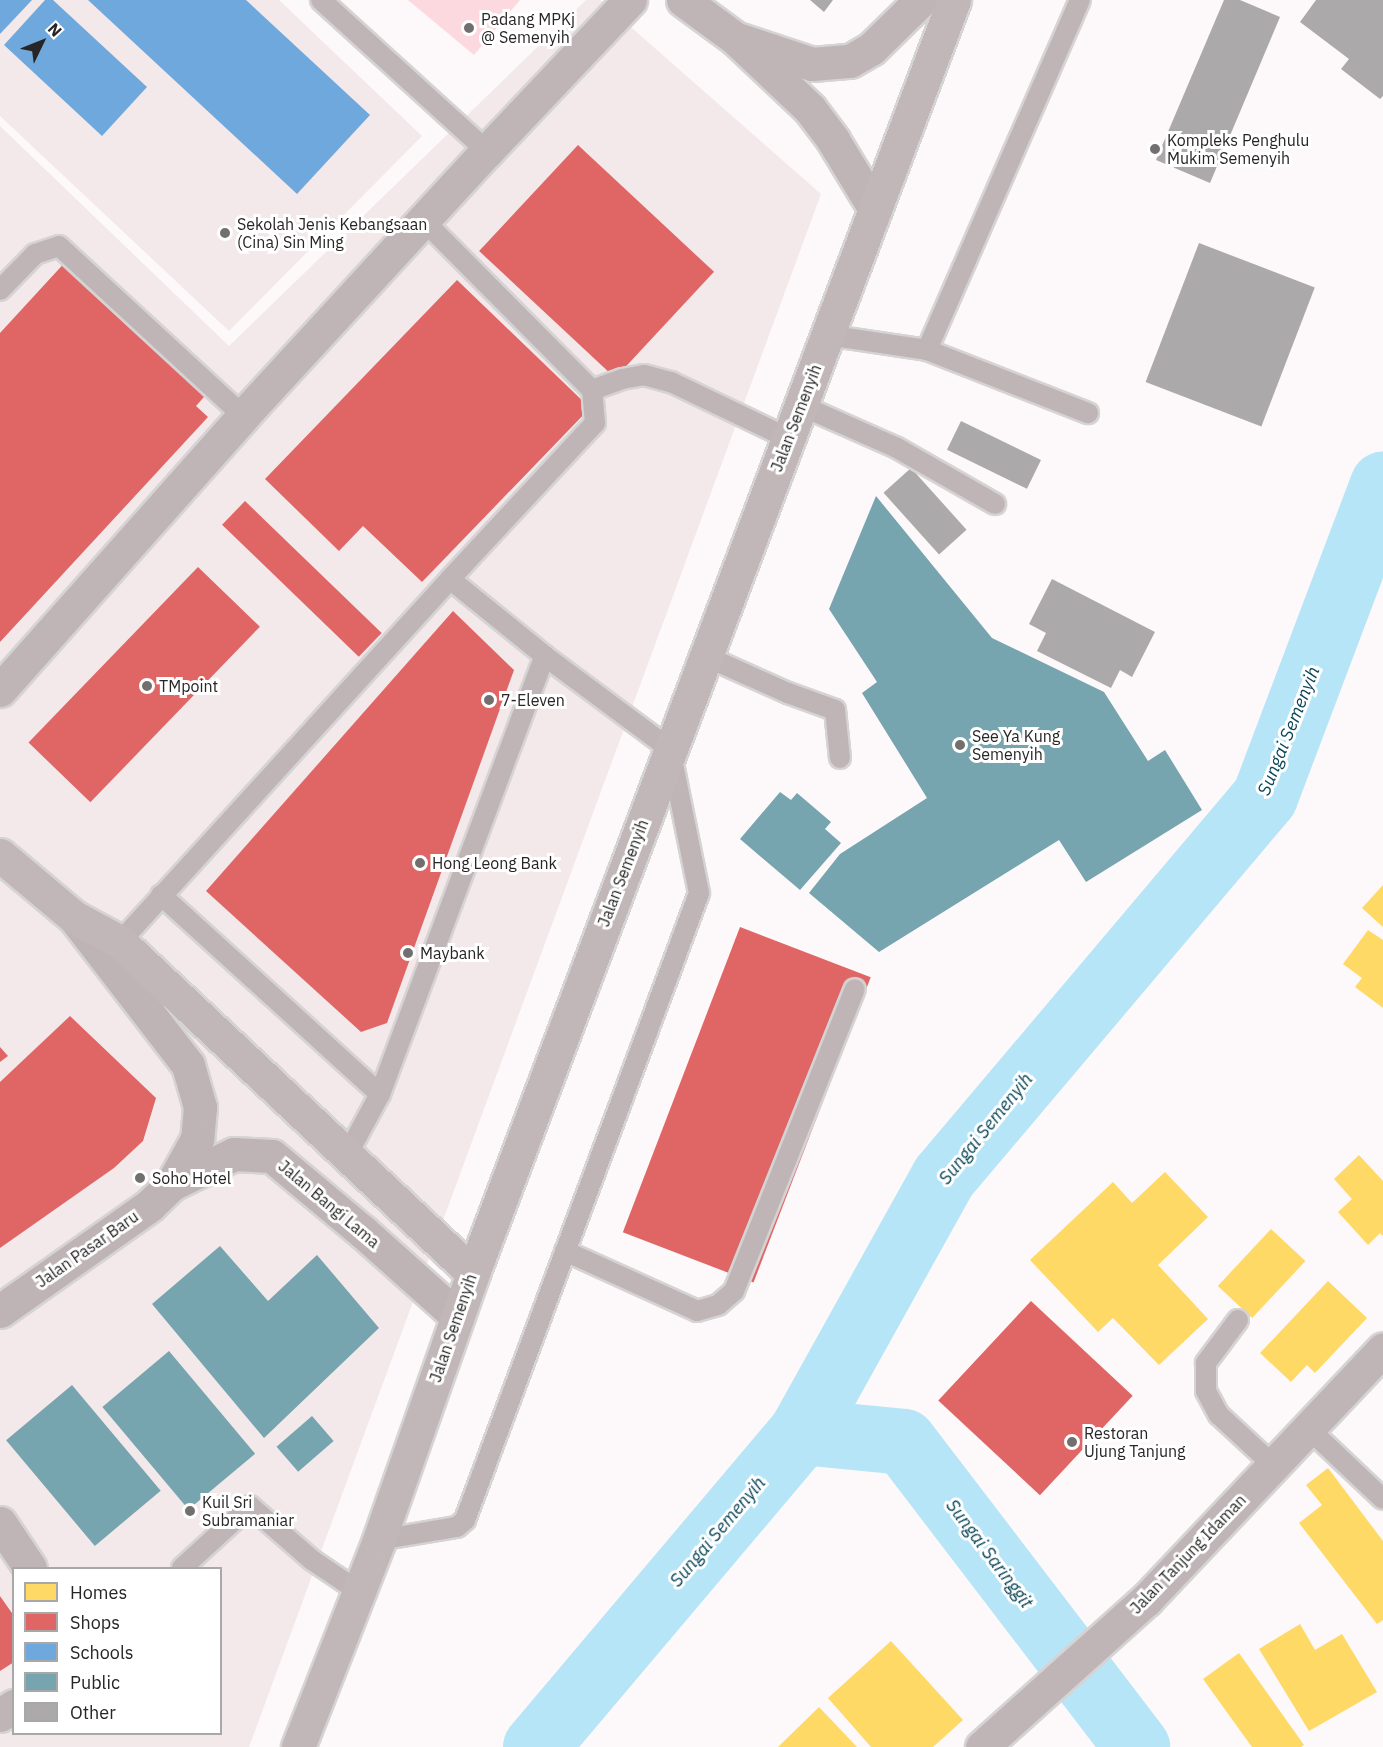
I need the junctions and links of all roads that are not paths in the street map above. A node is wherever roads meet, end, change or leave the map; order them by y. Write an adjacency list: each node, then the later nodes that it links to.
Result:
1 (321, 0): 8 (lane)
2 (630, 0): 8 (street)
3 (683, 0): 7 (street)
4 (921, 0): 7 (street)
5 (954, 0): 9 (main road, Jalan Semenyih)
6 (1080, 0): 13 (lane)
7 (736, 39): 9 (street)
8 (487, 151): 10 (street)
9 (875, 209): 12 (main road, Jalan Semenyih)
10 (423, 220): 14 (lane); 17 (street)
11 (0, 290): 17 (lane)
12 (827, 335): 13 (lane); 15 (main road, Jalan Semenyih)
13 (927, 350): 16 (lane)
14 (592, 390): 18 (lane); 20 (lane)
15 (800, 405): 18 (main road, Jalan Semenyih); 19 (lane)
16 (1088, 412)
17 (243, 416): 23 (street)
18 (788, 438): 22 (main road, Jalan Semenyih)
19 (995, 504)
20 (450, 579): 21 (lane); 27 (lane)
21 (545, 656): 24 (lane); 31 (lane)
22 (705, 656): 24 (main road, Jalan Semenyih); 25 (lane)
23 (0, 690)
24 (670, 749): 34 (lane); 35 (main road, Jalan Semenyih)
25 (840, 758)
26 (0, 855): 28 (main road)
27 (161, 896): 29 (lane); 31 (lane)
28 (74, 917): 29 (main road); 33 (street)
29 (120, 942): 32 (main road)
30 (855, 989): 34 (lane)
31 (380, 1094): 32 (lane)
32 (347, 1155): 35 (main road)
33 (172, 1184): 36 (street, Jalan Pasar Baru); 37 (street, Jalan Bangi Lama)
34 (565, 1251): 44 (lane)
35 (473, 1273): 37 (main road, Jalan Semenyih)
36 (0, 1311)
37 (457, 1316): 44 (main road, Jalan Semenyih)
38 (1238, 1320): 41 (lane)
39 (1383, 1349): 40 (street, Jalan Tanjung Idaman)
40 (1308, 1428): 41 (street, Jalan Tanjung Idaman); 42 (lane)
41 (1273, 1465): 48 (street, Jalan Tanjung Idaman)
42 (1383, 1499)
43 (0, 1523): 45 (street)
44 (379, 1540): 47 (main road, Jalan Semenyih)
45 (29, 1567)
46 (184, 1567): 47 (lane)
47 (358, 1591): 49 (main road, Jalan Semenyih)
48 (985, 1744)
49 (298, 1747)

